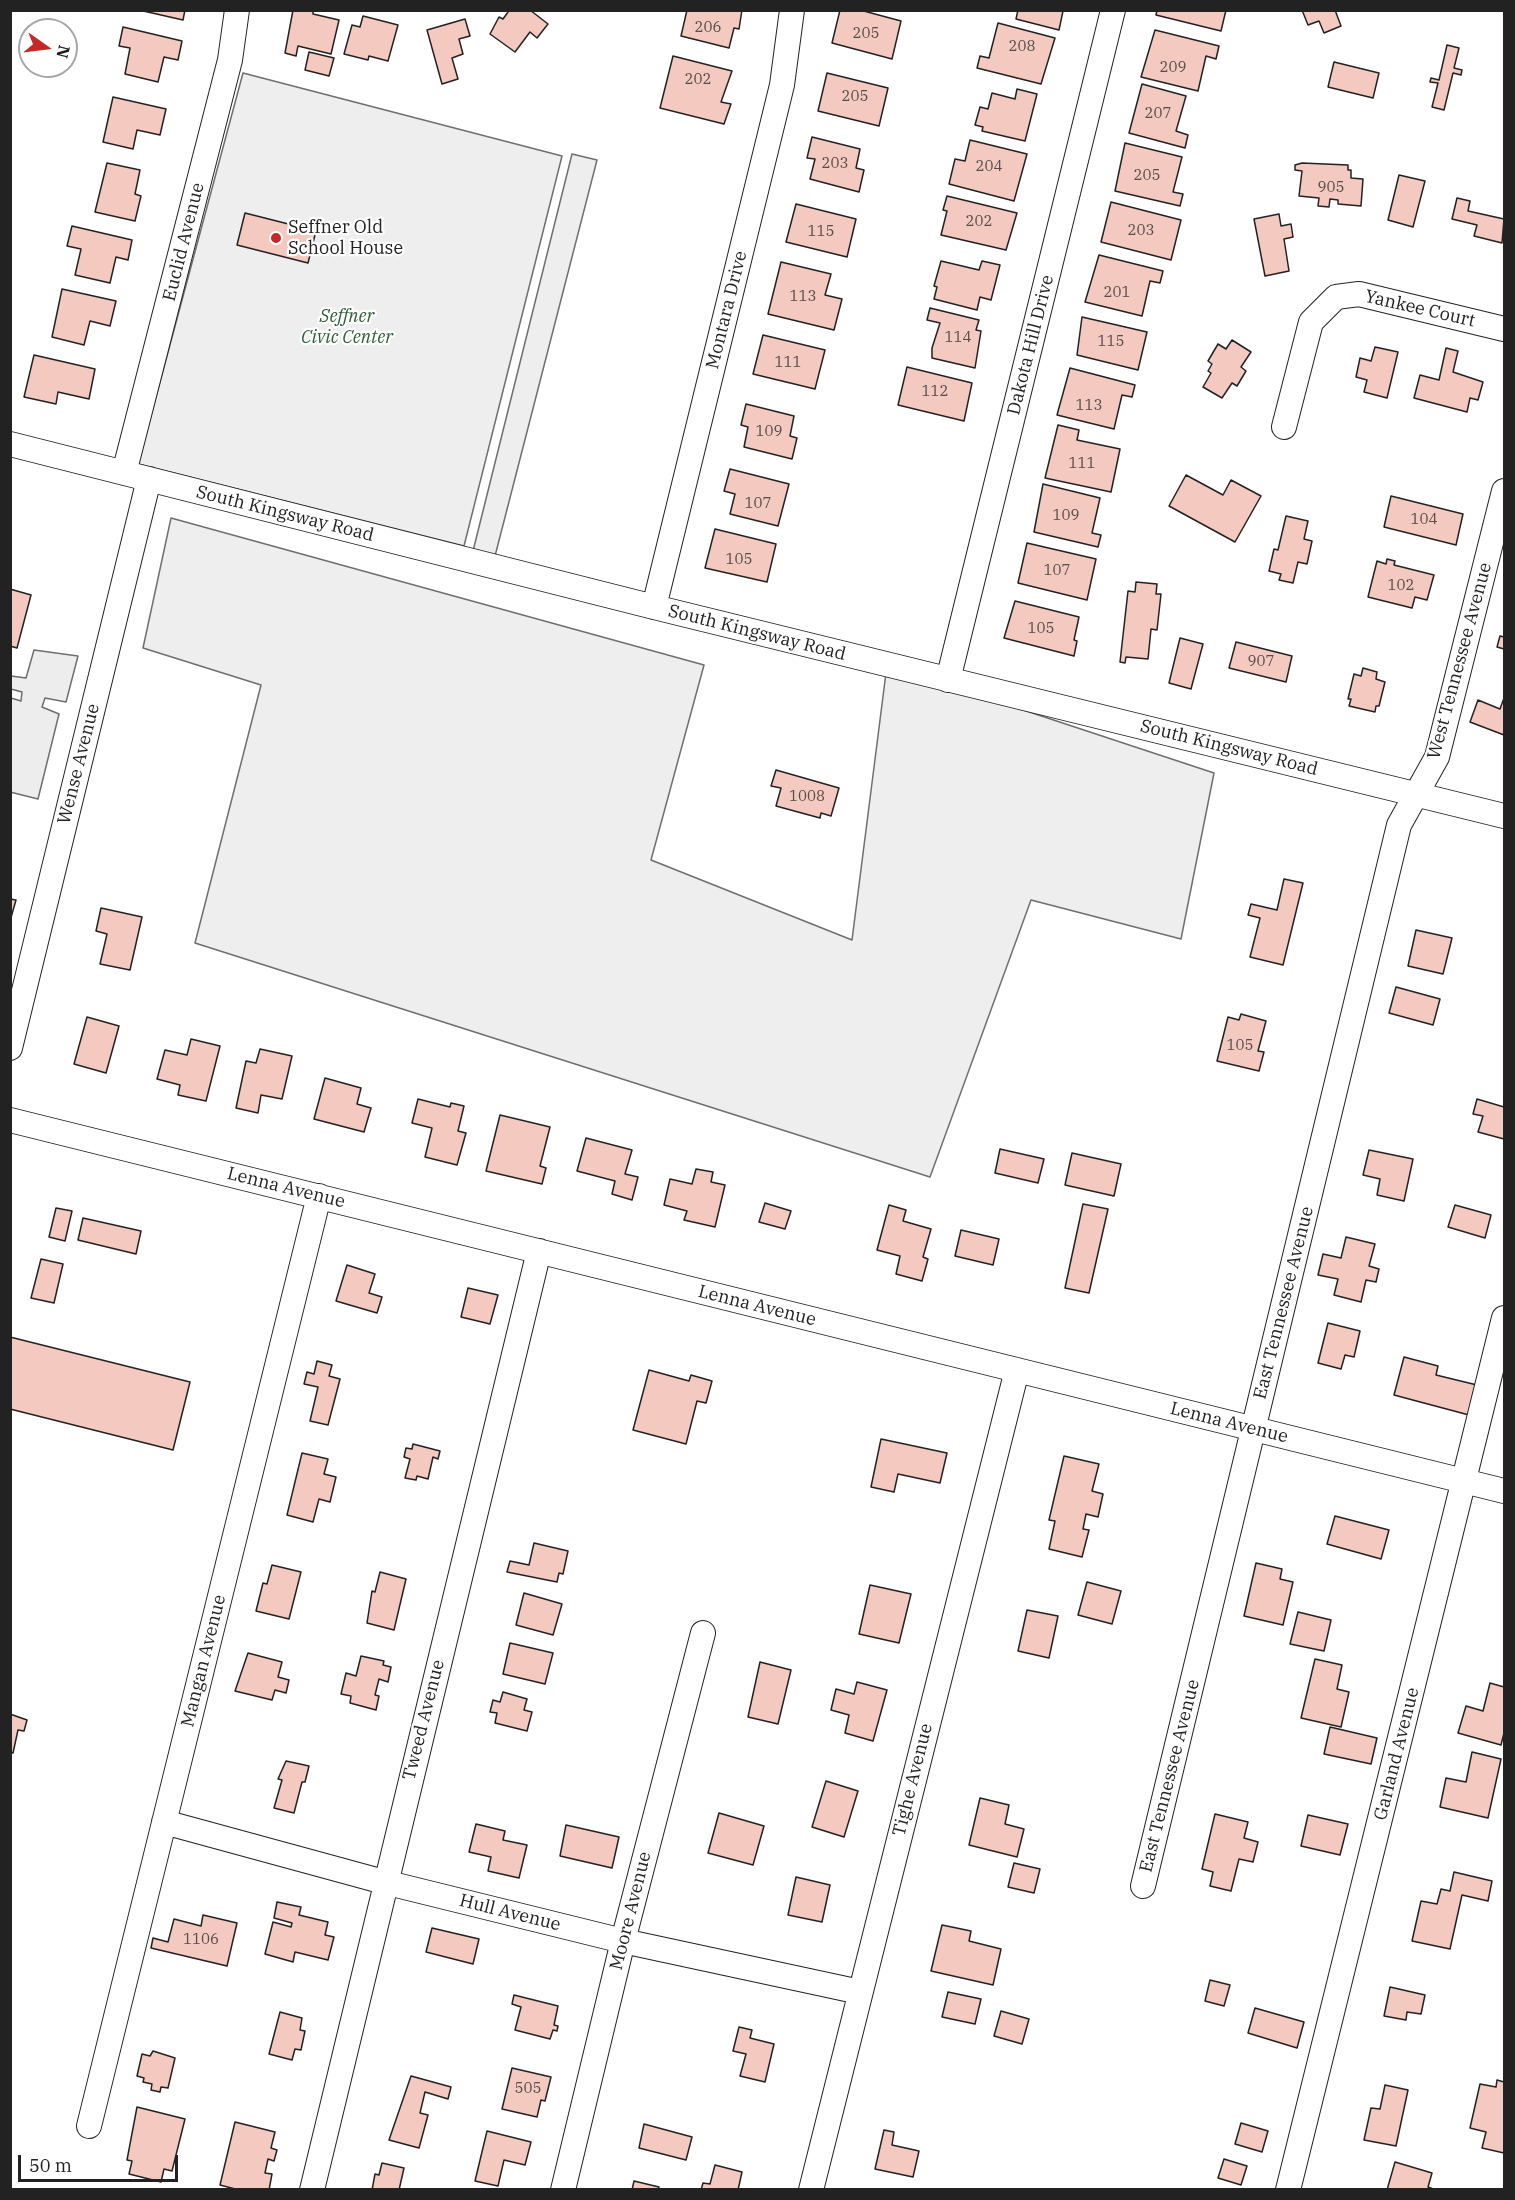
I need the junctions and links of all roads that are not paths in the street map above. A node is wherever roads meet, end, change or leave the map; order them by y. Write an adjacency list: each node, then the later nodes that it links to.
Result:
1 (237, 10): 7 (street, Euclid Avenue)
2 (792, 10): 10 (street, Montara Drive)
3 (1113, 10): 11 (street, Dakota Hill Drive)
4 (1504, 329): 5 (street, Yankee Court)
5 (1284, 428)
6 (10, 444): 7 (street, South Kingsway Road)
7 (124, 473): 8 (street, South Kingsway Road)
8 (149, 479): 10 (street, South Kingsway Road); 14 (street, Wense Avenue)
9 (1504, 491): 12 (street, West Tennessee Avenue)
10 (654, 607): 11 (street, South Kingsway Road)
11 (948, 680): 12 (street, South Kingsway Road)
12 (1416, 794): 13 (street, South Kingsway Road); 20 (street, East Tennessee Avenue)
13 (1504, 816)
14 (10, 1048)
15 (10, 1120): 16 (street, Lenna Avenue)
16 (319, 1196): 17 (street, Lenna Avenue); 24 (street, Mangan Avenue)
17 (539, 1251): 19 (street, Lenna Avenue); 25 (street, Tweed Avenue)
18 (1504, 1318): 21 (street, Garland Avenue)
19 (1017, 1370): 20 (street, Lenna Avenue); 28 (street, Tighe Avenue)
20 (1254, 1429): 21 (street, Lenna Avenue); 26 (street, East Tennessee Avenue)
21 (1464, 1481): 22 (street, Lenna Avenue); 33 (street, Garland Avenue)
22 (1504, 1491)
23 (703, 1633): 27 (street, Moore Avenue)
24 (164, 1822): 25 (street, Hull Avenue); 29 (street, Mangan Avenue)
25 (384, 1882): 27 (street, Hull Avenue); 30 (street, Tweed Avenue)
26 (1143, 1886)
27 (623, 1941): 28 (street, Hull Avenue); 31 (street, Moore Avenue)
28 (860, 1992): 32 (street, Tighe Avenue)
29 (88, 2126)
30 (312, 2190)
31 (563, 2190)
32 (811, 2190)
33 (1288, 2190)

